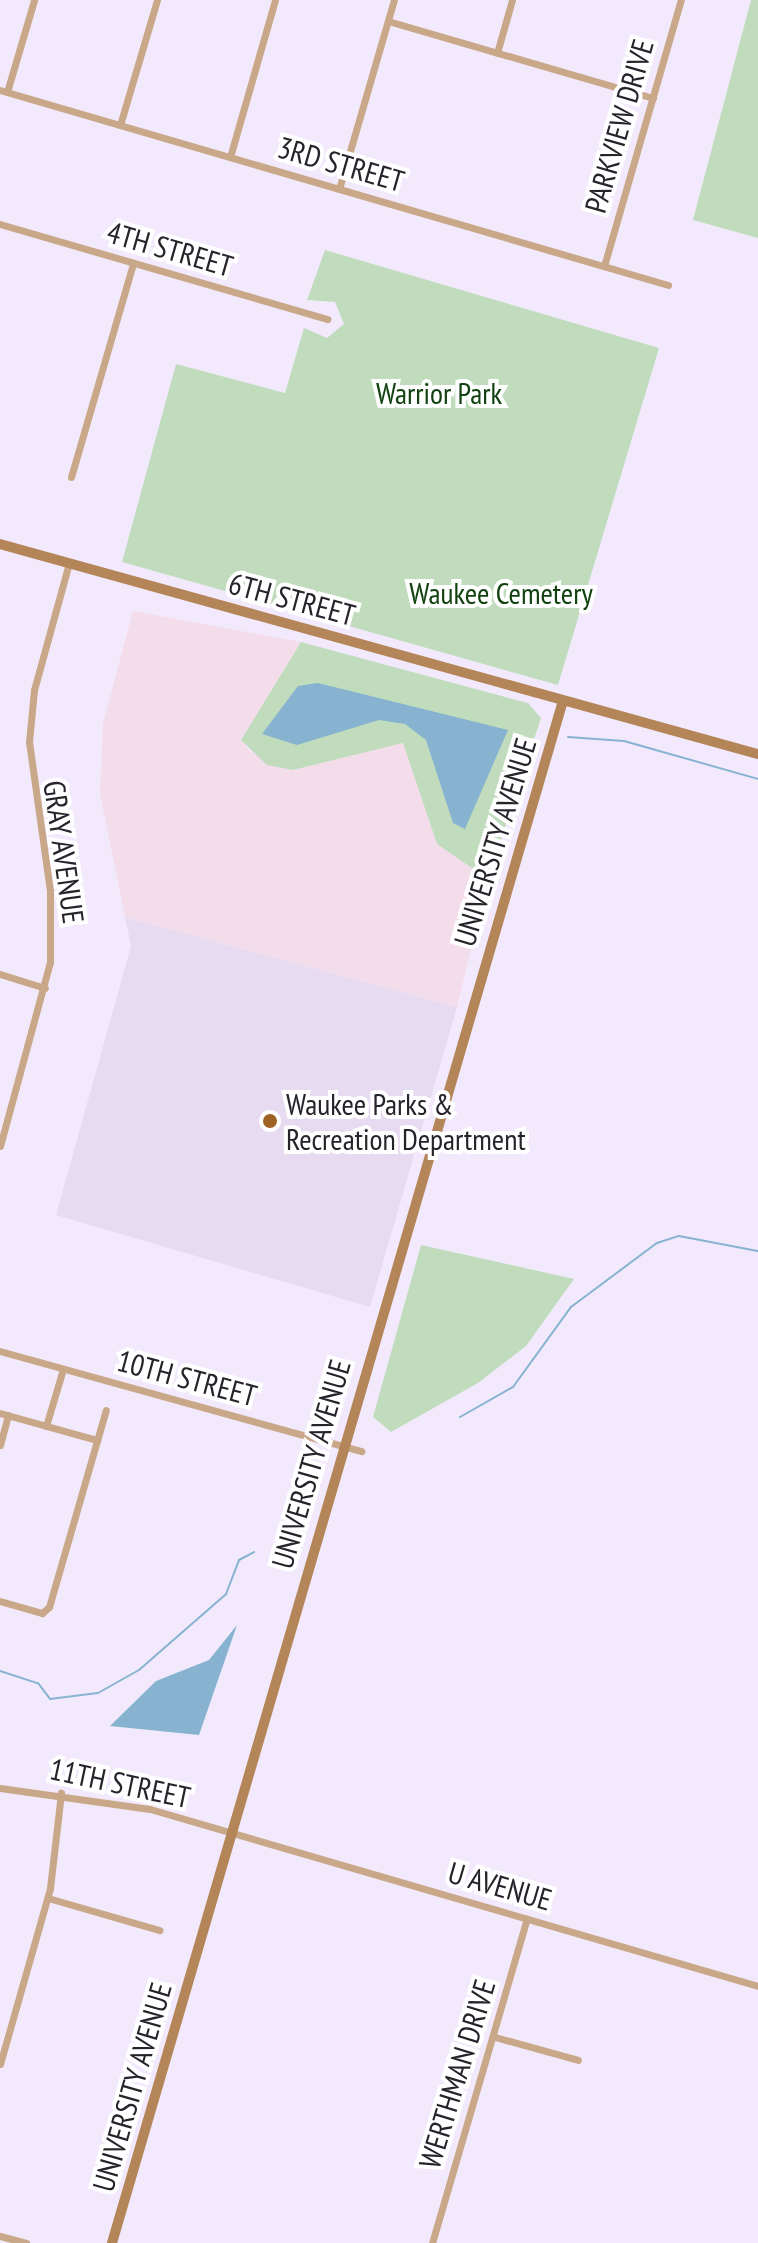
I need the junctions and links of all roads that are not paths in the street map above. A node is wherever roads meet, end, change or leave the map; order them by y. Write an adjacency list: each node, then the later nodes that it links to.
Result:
1 (34, 0): 9 (street)
2 (157, 0): 11 (street)
3 (275, 0): 12 (street)
4 (394, 0): 7 (street)
5 (512, 0): 8 (street)
6 (681, 0): 10 (street, PARKVIEW DRIVE)
7 (388, 21): 8 (street); 13 (street)
8 (497, 53): 10 (street)
9 (4, 91): 11 (street, 3RD STREET)
10 (653, 98): 16 (street, PARKVIEW DRIVE)
11 (120, 125): 12 (street, 3RD STREET)
12 (230, 157): 13 (street, 3RD STREET)
13 (339, 189): 16 (street, 3RD STREET)
14 (1, 227): 15 (street, 4TH STREET)
15 (133, 263): 18 (street, 4TH STREET); 19 (street)
16 (604, 266): 17 (street, 3RD STREET)
17 (668, 285)
18 (328, 319)
19 (71, 477)
20 (0, 544): 21 (street, 6TH STREET)
21 (69, 563): 22 (street, 6TH STREET); 25 (street, GRAY AVENUE)
22 (567, 702): 23 (street, 6TH STREET); 36 (street, UNIVERSITY AVENUE)
23 (758, 754)
24 (0, 974): 25 (street)
25 (45, 988): 27 (street, GRAY AVENUE)
26 (0, 1106): 27 (street)
27 (11, 1109): 28 (street, GRAY AVENUE)
28 (0, 1146)
29 (0, 1351): 30 (street, 10TH STREET)
30 (63, 1369): 33 (street); 36 (street, 10TH STREET)
31 (106, 1410): 34 (street)
32 (4, 1414): 33 (street); 35 (street)
33 (46, 1426): 34 (street)
34 (97, 1440): 38 (street)
35 (0, 1445)
36 (342, 1446): 37 (street, 10TH STREET); 41 (street, UNIVERSITY AVENUE)
37 (361, 1451)
38 (0, 1601)
39 (0, 1788): 40 (street, 11TH STREET)
40 (61, 1793): 41 (street, 11TH STREET); 42 (street)
41 (229, 1833): 43 (street, U AVENUE); 51 (street, UNIVERSITY AVENUE)
42 (48, 1898): 44 (street); 48 (street)
43 (527, 1919): 45 (street, U AVENUE); 46 (street, WERTHMAN DRIVE)
44 (159, 1930)
45 (758, 1986)
46 (495, 2037): 47 (street); 52 (street, WERTHMAN DRIVE)
47 (578, 2060)
48 (0, 2064)
49 (0, 2236): 50 (street)
50 (26, 2243)
51 (112, 2243)
52 (432, 2243)

